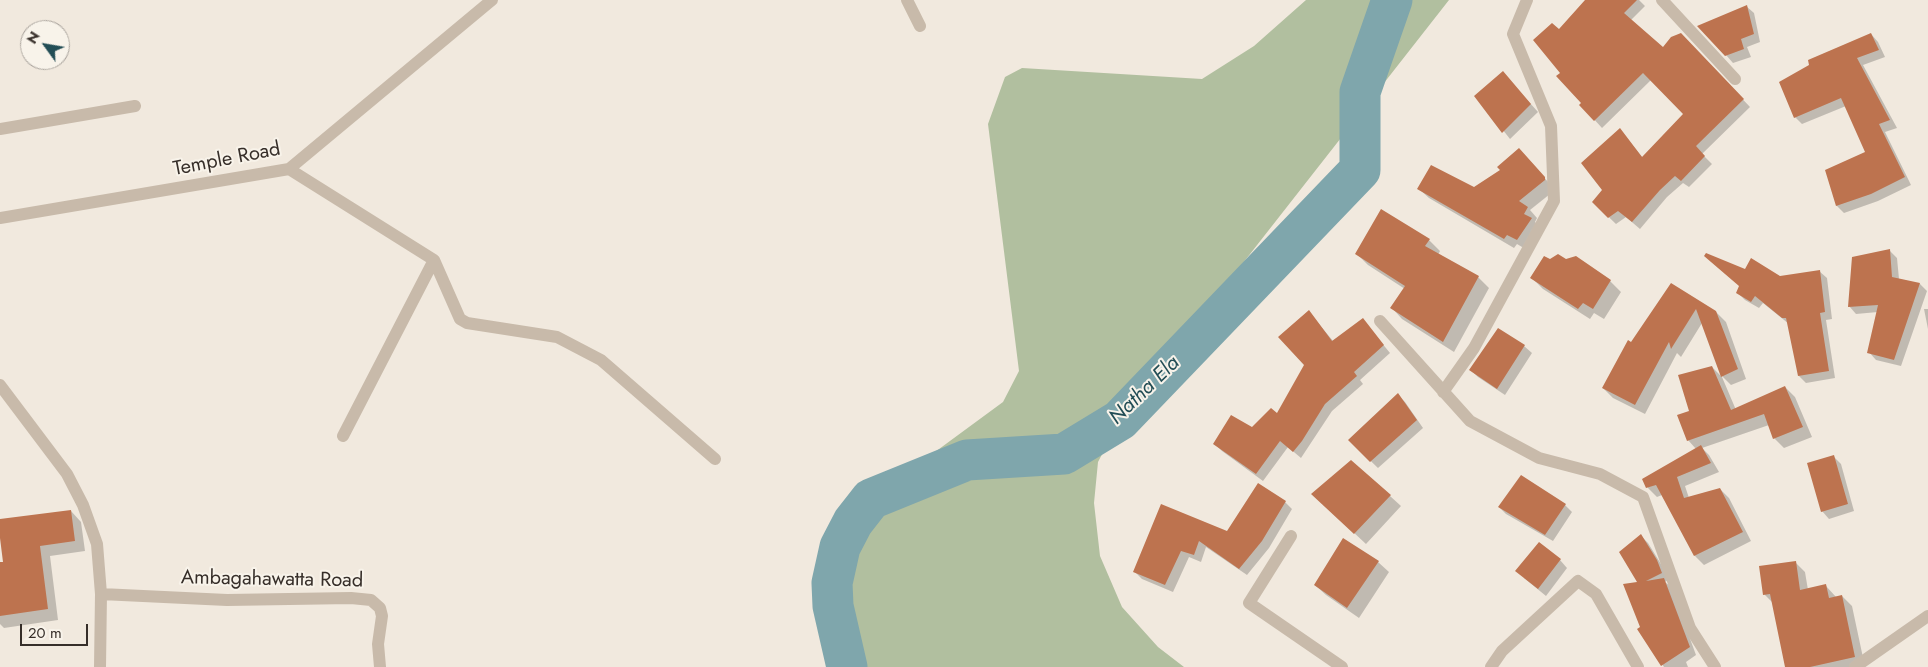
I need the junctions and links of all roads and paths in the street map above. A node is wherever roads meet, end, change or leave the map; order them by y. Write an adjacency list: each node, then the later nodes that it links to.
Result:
1 (492, 0): 9 (street, Temple Road)
2 (907, 0): 5 (street)
3 (1528, 0): 14 (street)
4 (1662, 0): 6 (street)
5 (920, 26)
6 (1735, 80)
7 (135, 106): 8 (street)
8 (0, 129)
9 (289, 169): 10 (street, Temple Road); 11 (street)
10 (0, 218)
11 (434, 260): 15 (street); 16 (street)
12 (1380, 321): 14 (street)
13 (0, 385): 18 (street)
14 (1443, 392): 25 (street)
15 (343, 436)
16 (714, 458)
17 (1291, 536): 22 (street)
18 (101, 594): 20 (street); 21 (street, Ambagahawatta Road)
19 (1928, 616): 26 (street)
20 (100, 667)
21 (380, 667)
22 (1342, 667)
23 (1491, 667): 24 (street)
24 (1638, 667)
25 (1715, 667)
26 (1855, 667)

